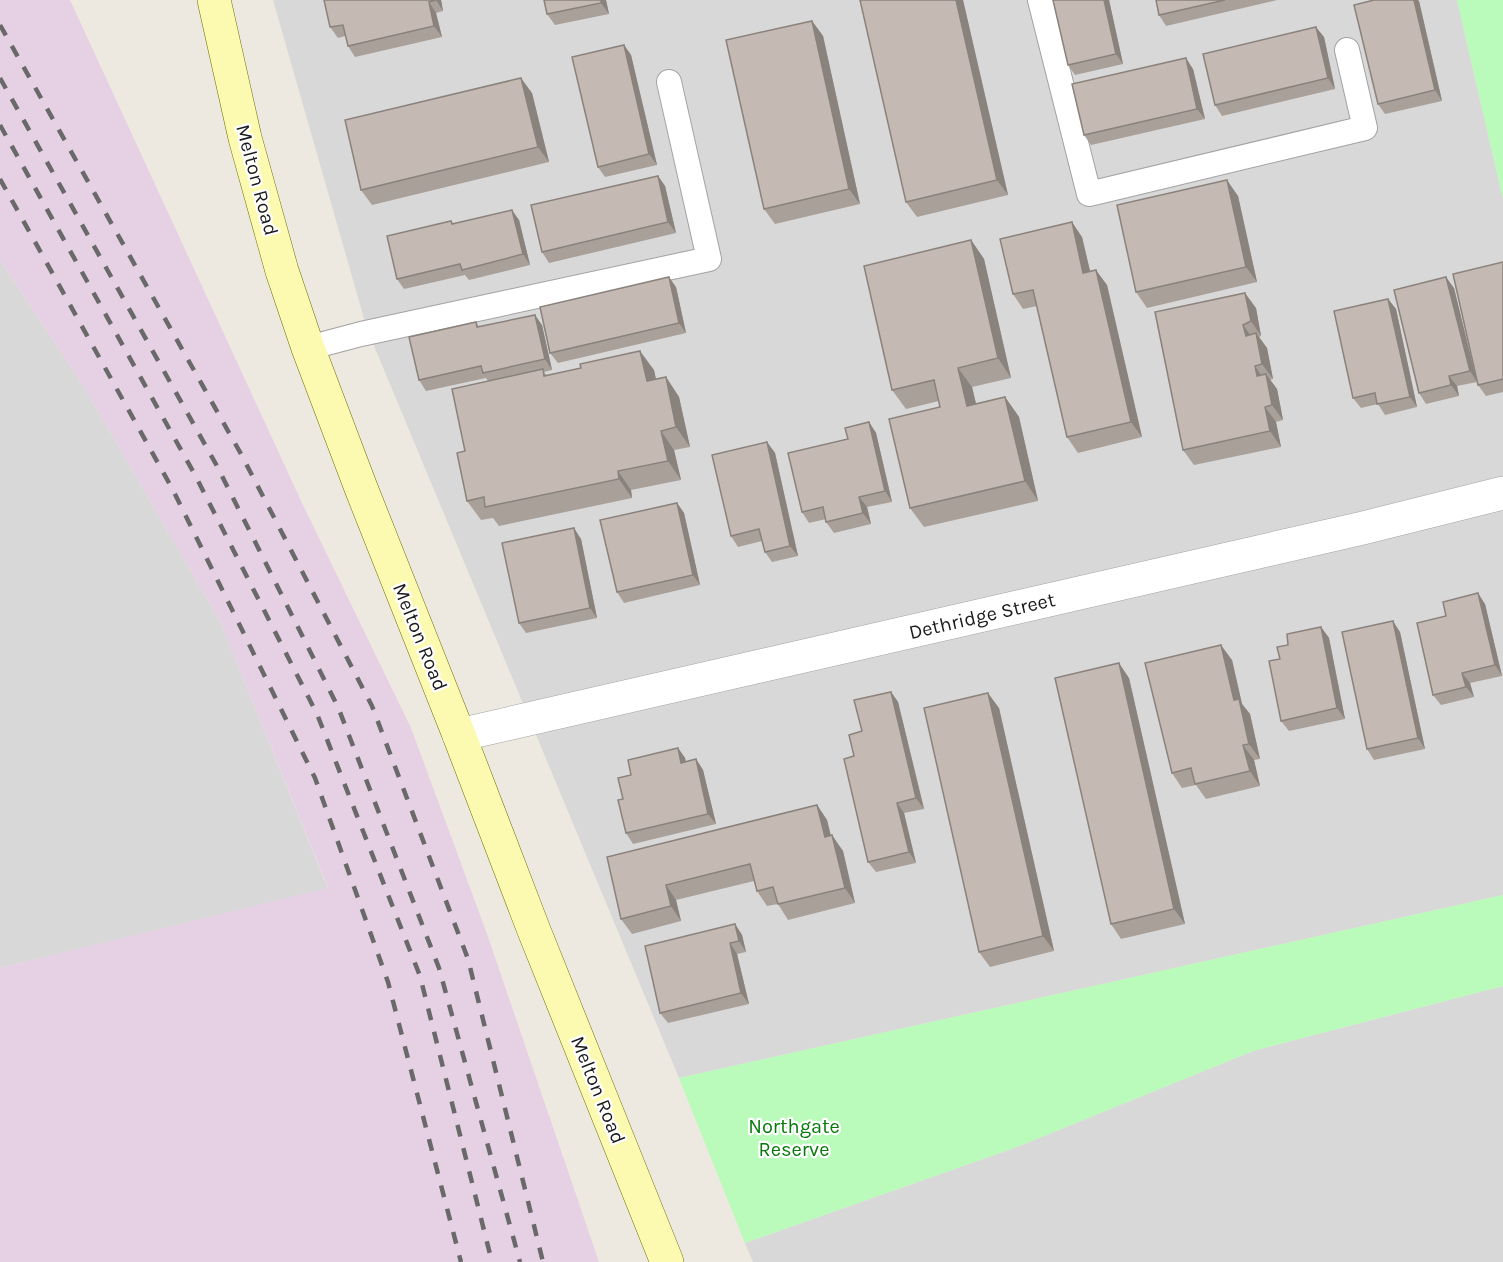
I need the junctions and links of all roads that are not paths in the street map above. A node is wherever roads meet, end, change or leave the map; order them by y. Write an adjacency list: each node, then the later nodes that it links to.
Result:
1 (214, 0): 5 (street, Melton Road)
2 (1040, 0): 3 (lane)
3 (1347, 50)
4 (669, 82): 5 (lane)
5 (309, 348): 7 (street, Melton Road)
6 (1503, 493): 7 (street, Dethridge Street)
7 (459, 735): 8 (street, Melton Road)
8 (667, 1262)

